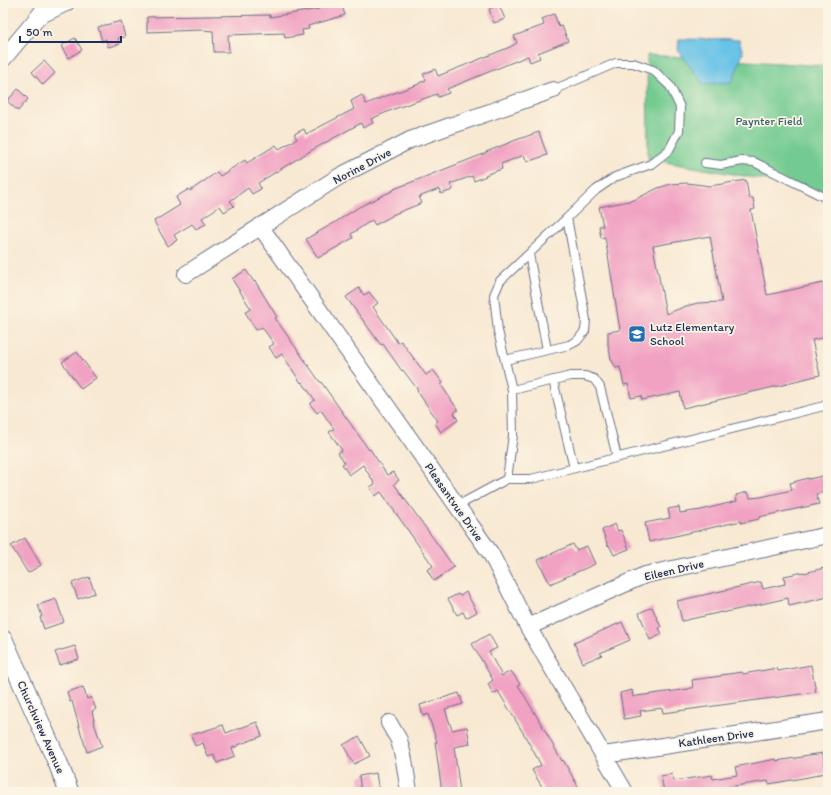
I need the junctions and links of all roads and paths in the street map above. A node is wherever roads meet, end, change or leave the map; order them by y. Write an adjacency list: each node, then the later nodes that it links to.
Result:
1 (48, 3): 3 (street)
2 (66, 3): 3 (street)
3 (40, 16): 4 (street)
4 (3, 59)
5 (553, 90): 8 (lane); 9 (street, Norine Drive)
6 (705, 163): 7 (lane)
7 (828, 199)
8 (567, 218): 10 (lane); 12 (lane)
9 (260, 226): 11 (street, Norine Drive); 20 (street, Pleasantvue Drive)
10 (529, 254): 12 (lane); 13 (lane)
11 (186, 274)
12 (547, 350): 13 (lane)
13 (504, 360): 15 (lane)
14 (553, 380): 15 (lane); 17 (lane); 18 (lane)
15 (512, 390): 19 (lane)
16 (828, 406): 17 (lane)
17 (617, 457): 18 (lane)
18 (574, 468): 19 (lane)
19 (507, 479): 20 (lane)
20 (457, 506): 22 (street, Pleasantvue Drive)
21 (828, 536): 22 (street, Eileen Drive)
22 (528, 627): 26 (street, Pleasantvue Drive)
23 (3, 640): 27 (street, Churchview Avenue)
24 (828, 721): 26 (street, Kathleen Drive)
25 (390, 723): 28 (street)
26 (604, 755): 29 (street, Pleasantvue Drive)
27 (69, 792)
28 (409, 792)
29 (625, 792)

